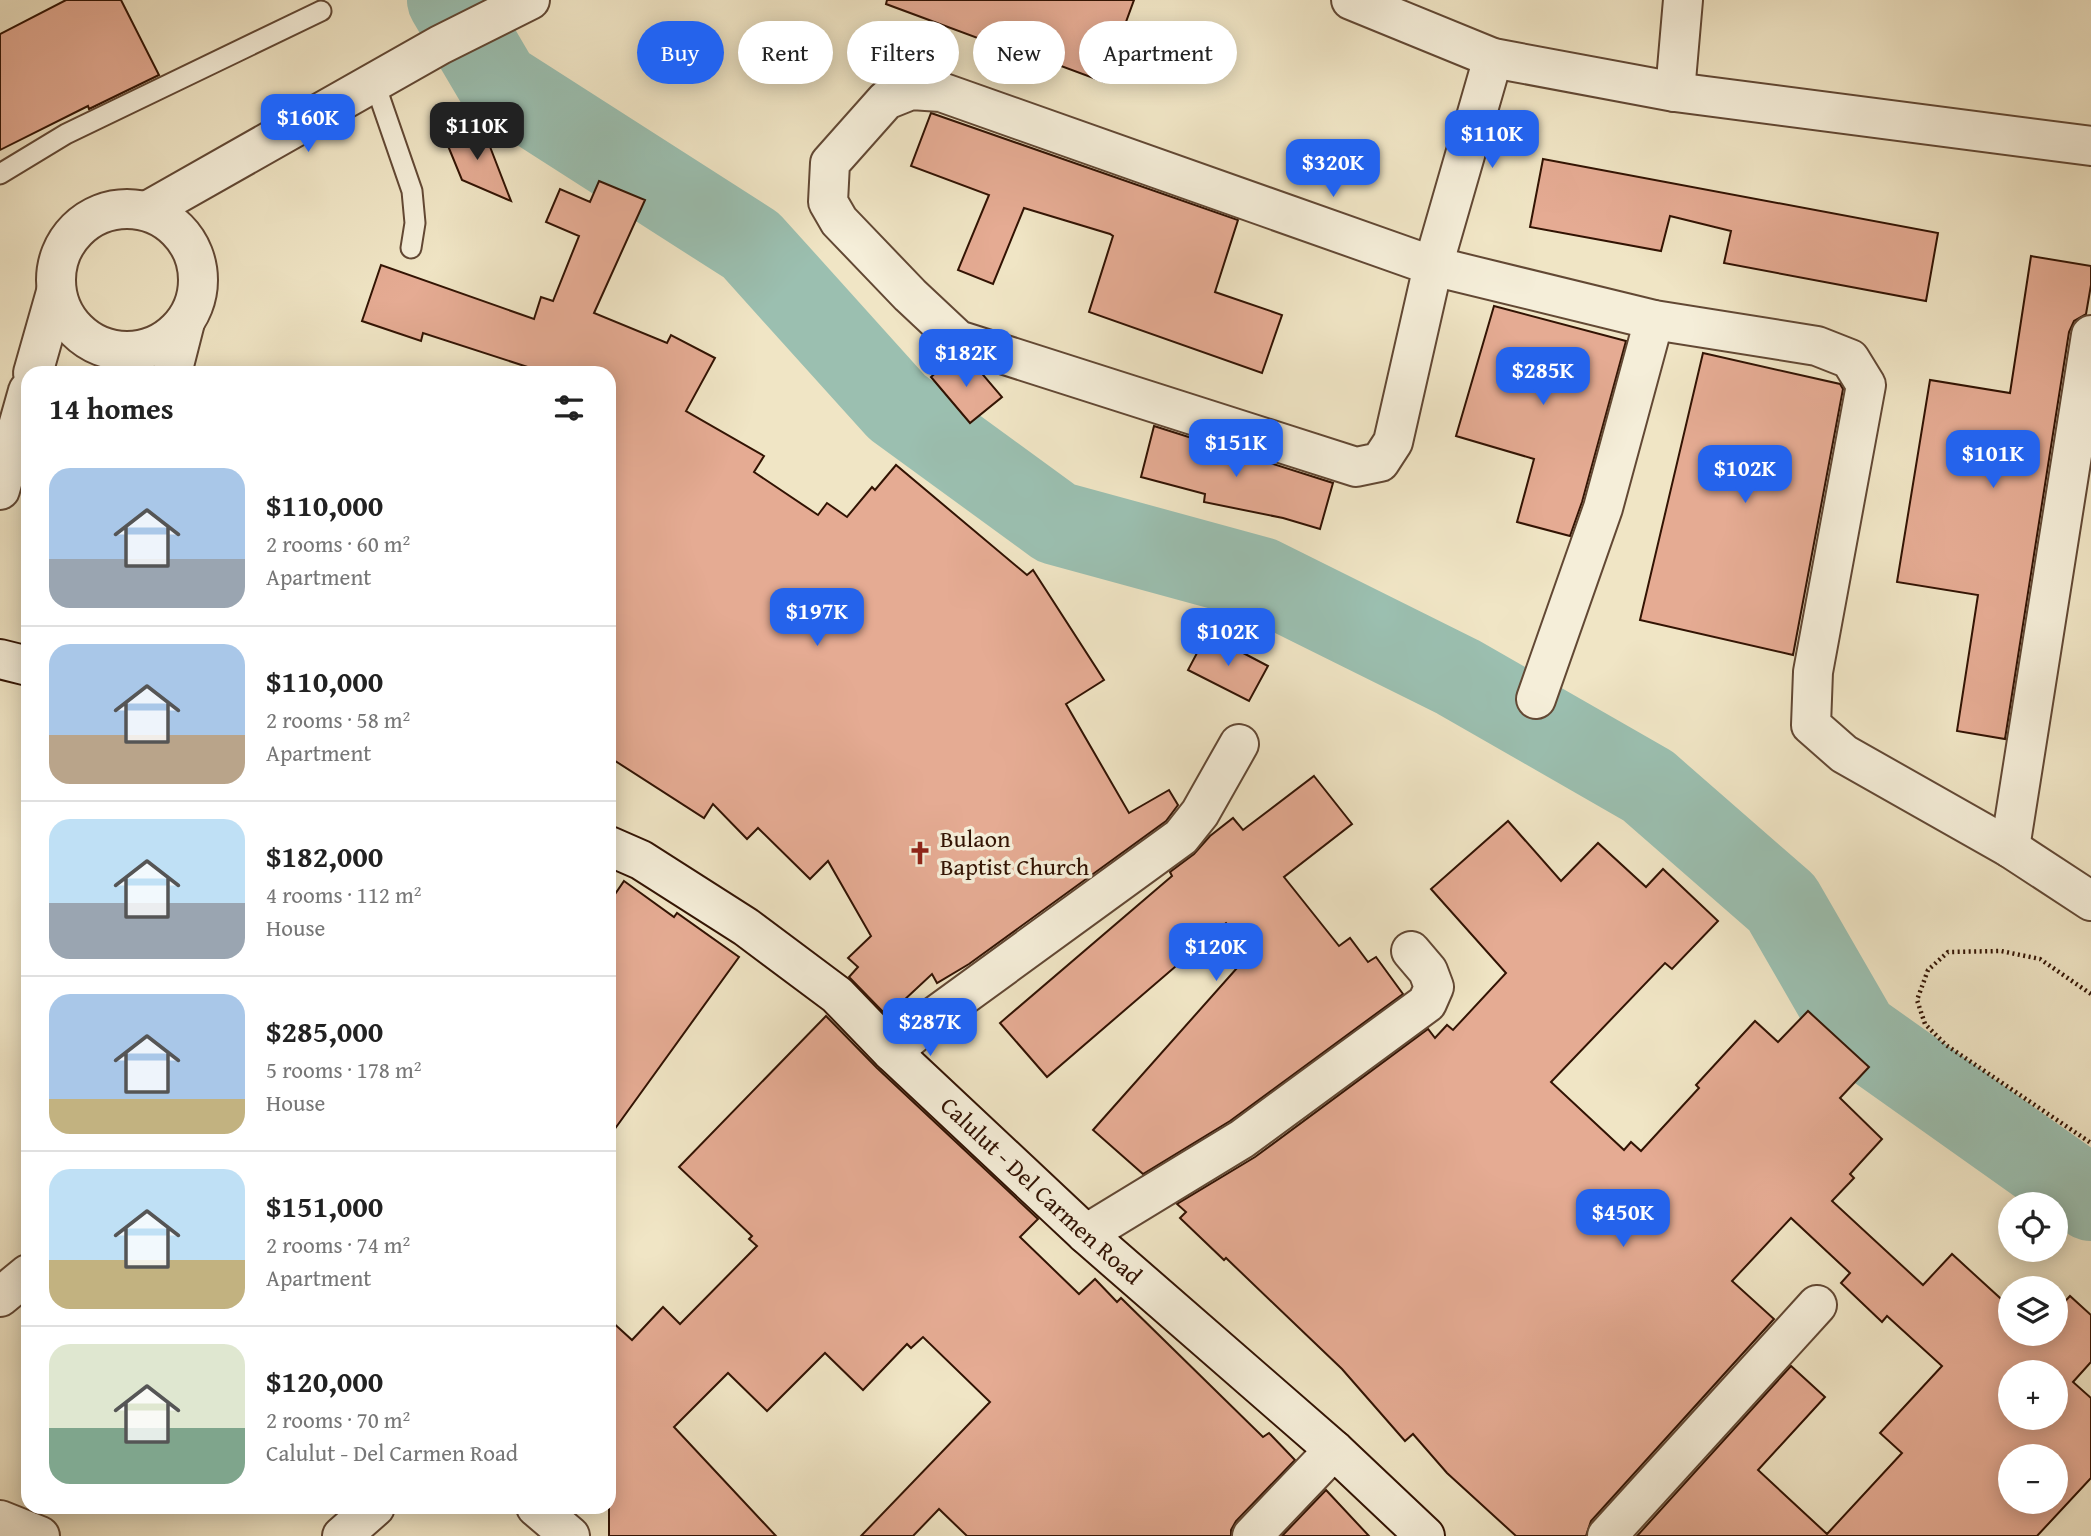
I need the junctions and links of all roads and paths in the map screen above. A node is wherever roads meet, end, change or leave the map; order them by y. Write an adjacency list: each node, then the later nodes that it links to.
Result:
1 (530, 0): 6 (street)
2 (1351, 0): 5 (street)
3 (1684, 0): 7 (street)
4 (321, 11): 9 (lane)
5 (1493, 58): 7 (street); 12 (street)
6 (374, 82): 10 (street); 11 (lane)
7 (1675, 92): 8 (street)
8 (2091, 146)
9 (0, 174)
10 (147, 211): 13 (street); 15 (street)
11 (411, 248)
12 (1433, 266): 12 (street); 14 (street)
13 (56, 292): 15 (street); 17 (street)
14 (1654, 320): 23 (street); 25 (street)
15 (185, 321): 18 (street)
16 (2091, 335): 25 (street)
17 (35, 366)
18 (174, 366)
19 (21, 416): 20 (street)
20 (0, 490)
21 (0, 659): 22 (street)
22 (21, 664)
23 (1536, 699)
24 (1239, 744): 30 (street)
25 (2010, 848): 27 (street)
26 (616, 849): 30 (street, Calulut - Del Carmen Road)
27 (2091, 901)
28 (1411, 951): 32 (street)
29 (2091, 994): 31 (path)
30 (891, 1052): 32 (street, Calulut - Del Carmen Road)
31 (2091, 1143)
32 (1086, 1234): 36 (street, Calulut - Del Carmen Road)
33 (21, 1280): 34 (street)
34 (0, 1297)
35 (1817, 1305): 43 (street)
36 (1334, 1450): 41 (street); 42 (street, Calulut - Del Carmen Road)
37 (544, 1514): 40 (street)
38 (0, 1520): 39 (street)
39 (40, 1536)
40 (570, 1536)
41 (1252, 1536)
42 (1425, 1536)
43 (1607, 1536)

